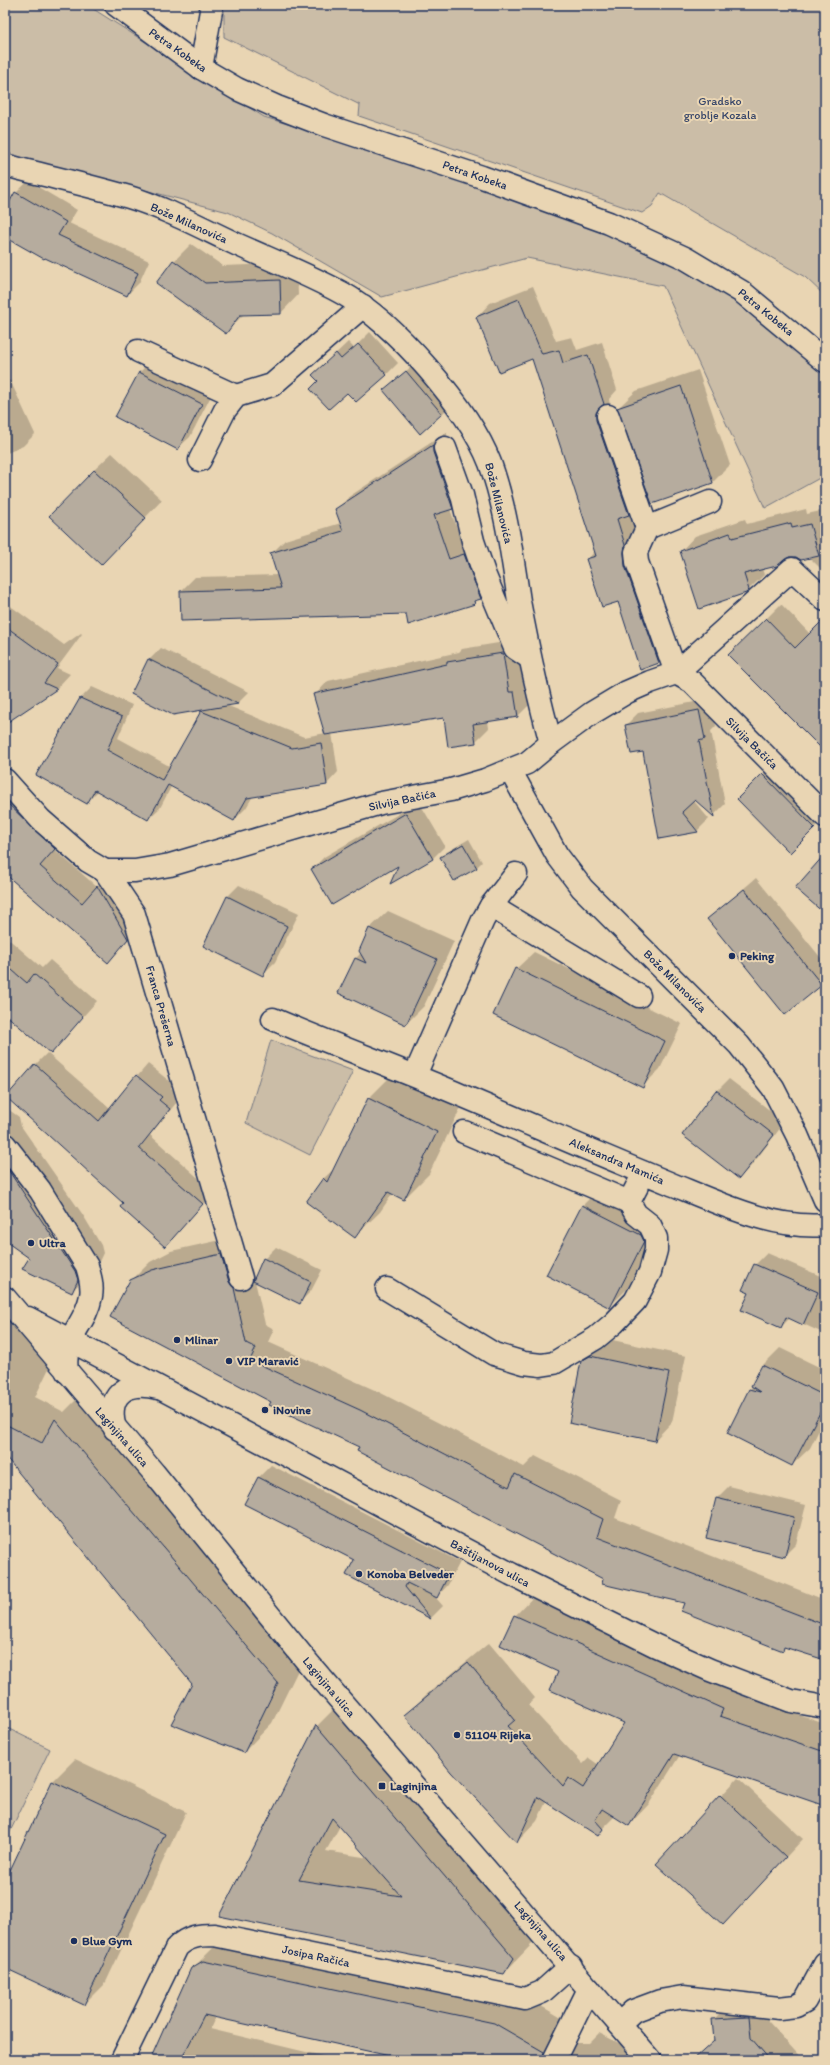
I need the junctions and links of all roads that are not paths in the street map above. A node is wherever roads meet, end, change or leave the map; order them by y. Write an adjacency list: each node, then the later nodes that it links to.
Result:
1 (116, 5): 3 (street, Petra Kobeka)
2 (212, 5): 3 (street)
3 (202, 68): 7 (street, Petra Kobeka)
4 (5, 165): 5 (street, Bože Milanovića)
5 (363, 306): 8 (street); 15 (street, Bože Milanovića)
6 (138, 351): 8 (street)
7 (825, 361)
8 (236, 396): 11 (street)
9 (608, 416): 13 (street)
10 (445, 448): 15 (street)
11 (200, 460)
12 (710, 502): 13 (street)
13 (647, 528): 16 (street)
14 (825, 600): 16 (street, Silvija Bačića)
15 (530, 658): 17 (street, Bože Milanovića)
16 (676, 673): 17 (street, Silvija Bačića); 20 (street, Silvija Bačića)
17 (551, 743): 18 (street, Silvija Bačića)
18 (510, 770): 21 (street, Silvija Bačića); 30 (street, Bože Milanovića)
19 (5, 780): 21 (street, Franca Prešerna)
20 (825, 816)
21 (105, 871): 33 (street, Franca Prešerna)
22 (516, 874): 23 (street)
23 (491, 906): 24 (street); 26 (street)
24 (639, 996)
25 (273, 1019): 26 (street, Aleksandra Mamića)
26 (415, 1075): 29 (street, Aleksandra Mamića)
27 (464, 1132): 31 (street)
28 (5, 1145): 36 (street)
29 (644, 1173): 31 (street); 32 (street, Aleksandra Mamića)
30 (825, 1200)
31 (629, 1202): 34 (street)
32 (825, 1225)
33 (241, 1278)
34 (387, 1289)
35 (9, 1303): 36 (street, Baštijanova ulica); 37 (street, Laginjina ulica)
36 (70, 1340): 37 (street); 38 (street, Baštijanova ulica)
37 (67, 1372): 39 (street, Laginjina ulica)
38 (167, 1391): 39 (street); 40 (street, Baštijanova ulica)
39 (115, 1429): 42 (street, Laginjina ulica)
40 (825, 1707)
41 (825, 1964): 44 (street)
42 (570, 1966): 43 (street, Laginjina ulica); 46 (street, Josipa Račića)
43 (589, 1989): 45 (street, Laginjina ulica); 47 (street)
44 (818, 1990): 45 (street)
45 (619, 2024): 48 (street, Laginjina ulica)
46 (122, 2060)
47 (554, 2060)
48 (650, 2060)

